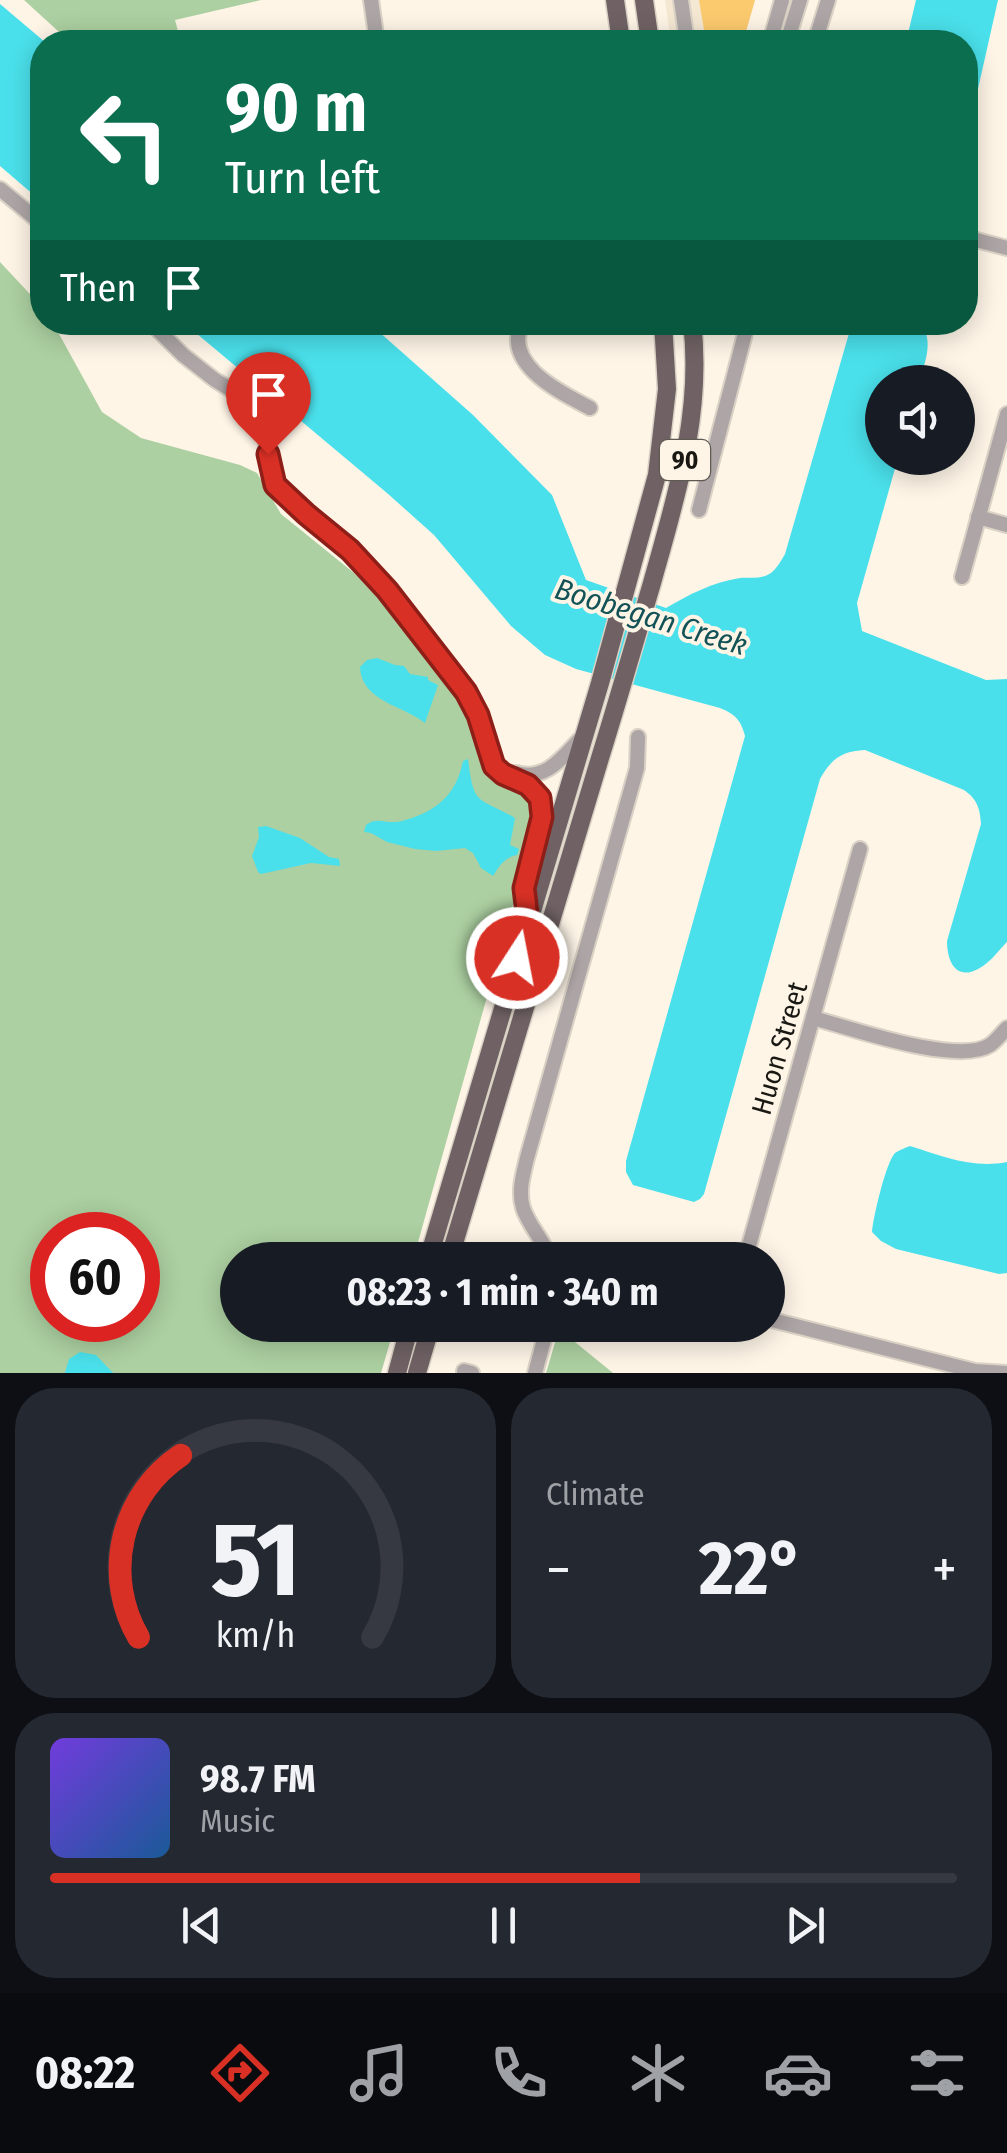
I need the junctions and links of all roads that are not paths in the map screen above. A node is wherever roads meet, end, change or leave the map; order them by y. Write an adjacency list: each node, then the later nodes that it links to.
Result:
1 (371, 0): 8 (street)
2 (615, 0): 9 (main road)
3 (644, 0): 10 (main road)
4 (681, 0): 11 (street)
5 (782, 0): 12 (street)
6 (800, 0): 13 (street)
7 (828, 0): 14 (street)
8 (375, 30)
9 (619, 30)
10 (648, 30)
11 (685, 30)
12 (773, 30)
13 (791, 30)
14 (819, 30)
15 (0, 189): 16 (street)
16 (30, 214)
17 (978, 240): 18 (street)
18 (1007, 248)
19 (164, 335): 32 (street)
20 (518, 335): 24 (street)
21 (663, 335): 30 (main road, 90)
22 (692, 335): 40 (main road, 90)
23 (745, 335): 26 (street)
24 (590, 408)
25 (1007, 414): 27 (street)
26 (699, 510)
27 (978, 517): 28 (street); 29 (street)
28 (1007, 525)
29 (962, 577)
30 (584, 735): 33 (street); 36 (main road, 90)
31 (638, 737): 41 (street)
32 (489, 750): 33 (street); 34 (street)
33 (540, 774): 34 (street)
34 (534, 790): 36 (street)
35 (860, 849): 37 (street, Huon Street)
36 (528, 922): 39 (main road, 90)
37 (813, 1018): 38 (street); 42 (street, Huon Street)
38 (1007, 1028)
39 (433, 1242)
40 (455, 1242)
41 (543, 1242)
42 (751, 1242)
43 (785, 1322): 50 (street)
44 (405, 1342): 47 (main road)
45 (426, 1342): 48 (main road)
46 (543, 1342): 49 (street)
47 (396, 1373)
48 (417, 1373)
49 (535, 1373)
50 (1007, 1373)

